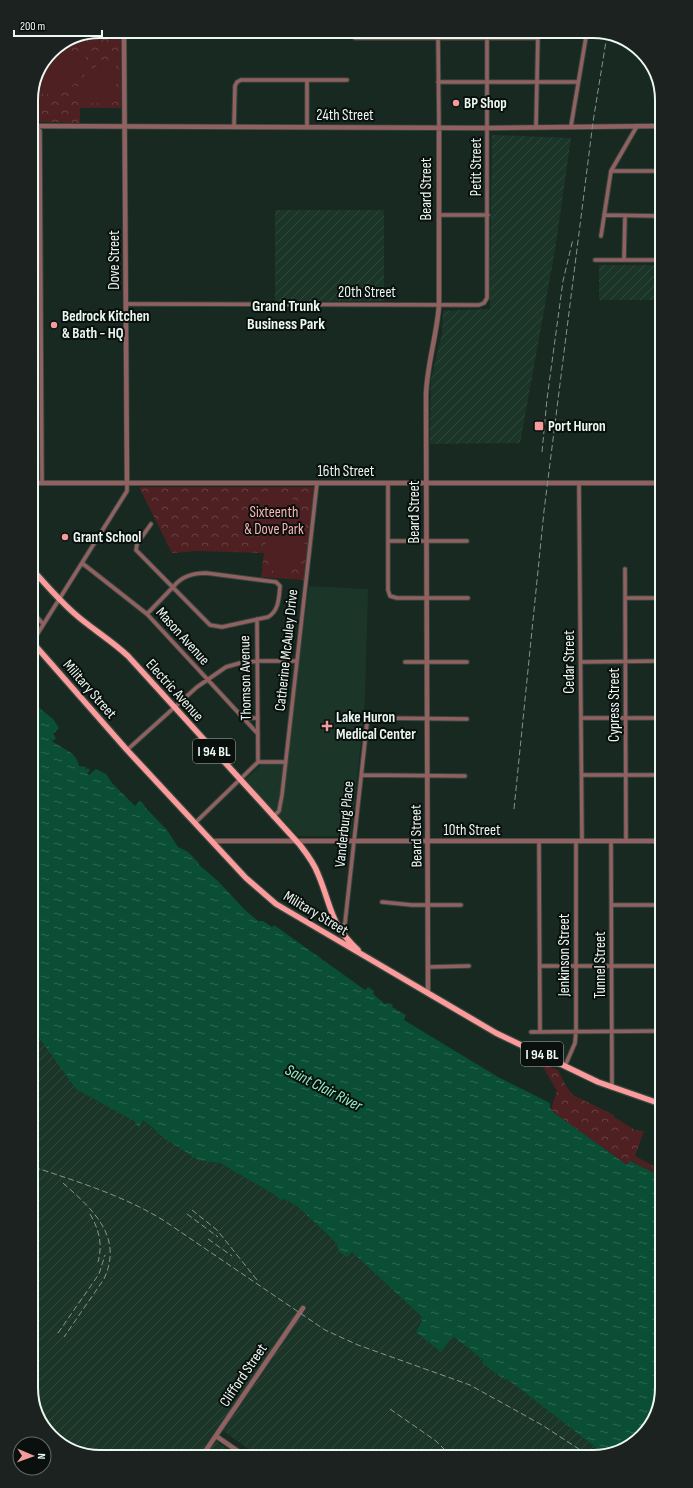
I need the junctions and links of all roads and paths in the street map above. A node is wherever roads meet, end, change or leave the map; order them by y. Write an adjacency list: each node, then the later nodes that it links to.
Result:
1 (124, 38): 14 (street, Dove Street)
2 (355, 38): 3 (street)
3 (438, 38): 4 (street); 10 (street, Beard Street)
4 (487, 38): 5 (street); 12 (street, Petit Street)
5 (538, 38): 9 (street)
6 (586, 38): 11 (street)
7 (347, 80): 8 (street)
8 (307, 81): 15 (street); 20 (street)
9 (538, 81): 11 (street); 12 (street); 16 (street)
10 (438, 82): 12 (street); 21 (street, Beard Street)
11 (578, 82): 17 (street)
12 (488, 83): 22 (street, Petit Street)
13 (38, 126): 14 (street, 24th Street)
14 (125, 126): 15 (street, 24th Street); 37 (street, Dove Street)
15 (234, 126): 20 (street, 24th Street)
16 (536, 126): 17 (street, 24th Street); 22 (street, 24th Street)
17 (572, 126): 18 (street, 24th Street)
18 (637, 126): 19 (street, 24th Street); 24 (street)
19 (655, 126)
20 (307, 127): 21 (street, 24th Street)
21 (439, 128): 22 (street, 24th Street); 27 (street, Beard Street)
22 (488, 128): 28 (street, Petit Street)
23 (38, 129): 26 (street)
24 (611, 171): 25 (street); 29 (street)
25 (655, 171)
26 (40, 215): 39 (street)
27 (438, 215): 28 (street); 38 (street, Beard Street)
28 (488, 215): 36 (street, Petit Street)
29 (604, 215): 30 (street); 32 (street)
30 (625, 216): 31 (street); 34 (street)
31 (655, 216)
32 (601, 236)
33 (595, 260): 34 (street)
34 (624, 260): 35 (street)
35 (655, 260)
36 (485, 302): 38 (street, 20th Street)
37 (127, 304): 38 (street, 20th Street); 45 (street, Dove Street)
38 (438, 304): 46 (street, Beard Street)
39 (40, 309): 41 (street)
40 (38, 483): 41 (street, 16th Street)
41 (42, 483): 45 (street, 16th Street)
42 (317, 483): 43 (street, 16th Street); 45 (street, 16th Street); 70 (street, Catherine McAuley Drive)
43 (388, 483): 46 (street, 16th Street); 49 (street)
44 (655, 483): 47 (street, 16th Street)
45 (127, 484): 52 (street)
46 (426, 484): 47 (street, 16th Street); 50 (street, Beard Street)
47 (579, 484): 74 (street, Cedar Street)
48 (151, 524): 55 (street)
49 (388, 541): 50 (street); 56 (street)
50 (426, 541): 51 (street); 56 (street, Beard Street)
51 (467, 541)
52 (82, 563): 60 (street); 61 (street, Mason Avenue)
53 (625, 569): 58 (street, Cypress Street)
54 (38, 576): 60 (main road, Electric Avenue / I 94 BL)
55 (174, 586): 61 (street); 63 (street); 63 (street, Thomson Avenue)
56 (427, 598): 57 (street); 72 (street, Beard Street)
57 (468, 598)
58 (625, 598): 59 (street); 68 (street, Cypress Street)
59 (655, 598)
60 (59, 599): 64 (street); 76 (main road, Electric Avenue / I 94 BL)
61 (147, 614): 75 (street, Mason Avenue)
62 (38, 619): 64 (street)
63 (257, 619): 67 (street, Thomson Avenue)
64 (43, 624): 65 (street)
65 (38, 633)
66 (38, 648): 85 (main road, Military Street / I 94 BL)
67 (258, 661): 70 (street); 75 (street); 78 (street, Thomson Avenue)
68 (626, 661): 69 (street); 74 (street); 81 (street, Cypress Street)
69 (655, 661)
70 (297, 662): 87 (street, Catherine McAuley Drive)
71 (405, 662): 72 (street)
72 (427, 662): 73 (street); 79 (street, Beard Street)
73 (467, 662)
74 (582, 662): 80 (street, Cedar Street)
75 (207, 680): 76 (street); 77 (street, Mason Avenue)
76 (174, 708): 85 (street); 94 (main road, Electric Avenue / I 94 BL)
77 (242, 718): 78 (street); 84 (street, Mason Avenue)
78 (258, 718): 84 (street, Thomson Avenue)
79 (427, 718): 83 (street); 88 (street, Vanderburg Place); 89 (street, Beard Street)
80 (582, 718): 81 (street); 90 (street, Cedar Street)
81 (626, 718): 82 (street); 91 (street, Cypress Street)
82 (655, 718)
83 (467, 719)
84 (258, 734): 86 (street, Thomson Avenue)
85 (128, 750): 96 (main road, Military Street / I 94 BL)
86 (258, 762): 87 (street); 94 (street)
87 (286, 762): 95 (street, Catherine McAuley Drive)
88 (362, 775): 89 (street); 97 (street, Vanderburg Place)
89 (427, 775): 93 (street); 100 (street, Beard Street)
90 (582, 775): 91 (street); 103 (street, Cedar Street)
91 (626, 775): 92 (street); 104 (street, Cypress Street)
92 (655, 775)
93 (465, 776)
94 (240, 780): 95 (main road, Electric Avenue / I 94 BL); 96 (street)
95 (273, 817): 99 (main road, Electric Avenue / I 94 BL)
96 (195, 823): 98 (main road, Military Street / I 94 BL)
97 (354, 840): 99 (street, 10th Street); 100 (street, 10th Street); 112 (street, Vanderburg Place)
98 (212, 841): 99 (street, 10th Street); 113 (main road, Military Street / I 94 BL)
99 (296, 841): 112 (main road, Electric Avenue / I 94 BL)
100 (428, 841): 101 (street, 10th Street); 111 (street, Beard Street)
101 (539, 841): 102 (street, 10th Street); 116 (street)
102 (576, 841): 103 (street, 10th Street); 117 (street, Jenkinson Street)
103 (582, 841): 106 (street, 10th Street)
104 (626, 841): 105 (street, 10th Street); 106 (street, 10th Street)
105 (655, 841)
106 (611, 842): 109 (street, Tunnel Street)
107 (382, 902): 111 (street)
108 (461, 905): 111 (street)
109 (612, 905): 110 (street); 118 (street, Tunnel Street)
110 (655, 905)
111 (428, 906): 120 (street, Beard Street)
112 (341, 931): 113 (main road); 114 (main road, Electric Avenue / I 94 BL)
113 (329, 936): 114 (main road, Military Street / I 94 BL)
114 (366, 956): 121 (main road, Military Street / I 94 BL)
115 (469, 966): 120 (street)
116 (540, 966): 117 (street); 122 (street)
117 (576, 966): 118 (street); 123 (street, Jenkinson Street)
118 (612, 966): 119 (street); 126 (street, Tunnel Street)
119 (655, 966)
120 (428, 967): 121 (street, Beard Street)
121 (428, 993): 127 (main road, Military Street / I 94 BL)
122 (540, 1031): 123 (street); 125 (street)
123 (576, 1031): 126 (street); 127 (street, Jenkinson Street)
124 (655, 1031): 126 (street)
125 (531, 1032)
126 (612, 1032): 128 (street, Tunnel Street)
127 (565, 1066): 128 (main road, Military Street / I 94 BL)
128 (612, 1088): 129 (main road, Military Street / I 94 BL)
129 (655, 1102)
130 (303, 1308): 131 (street, Clifford Street)
131 (216, 1436): 132 (street, Clifford Street); 133 (street)
132 (206, 1450)
133 (236, 1450)

